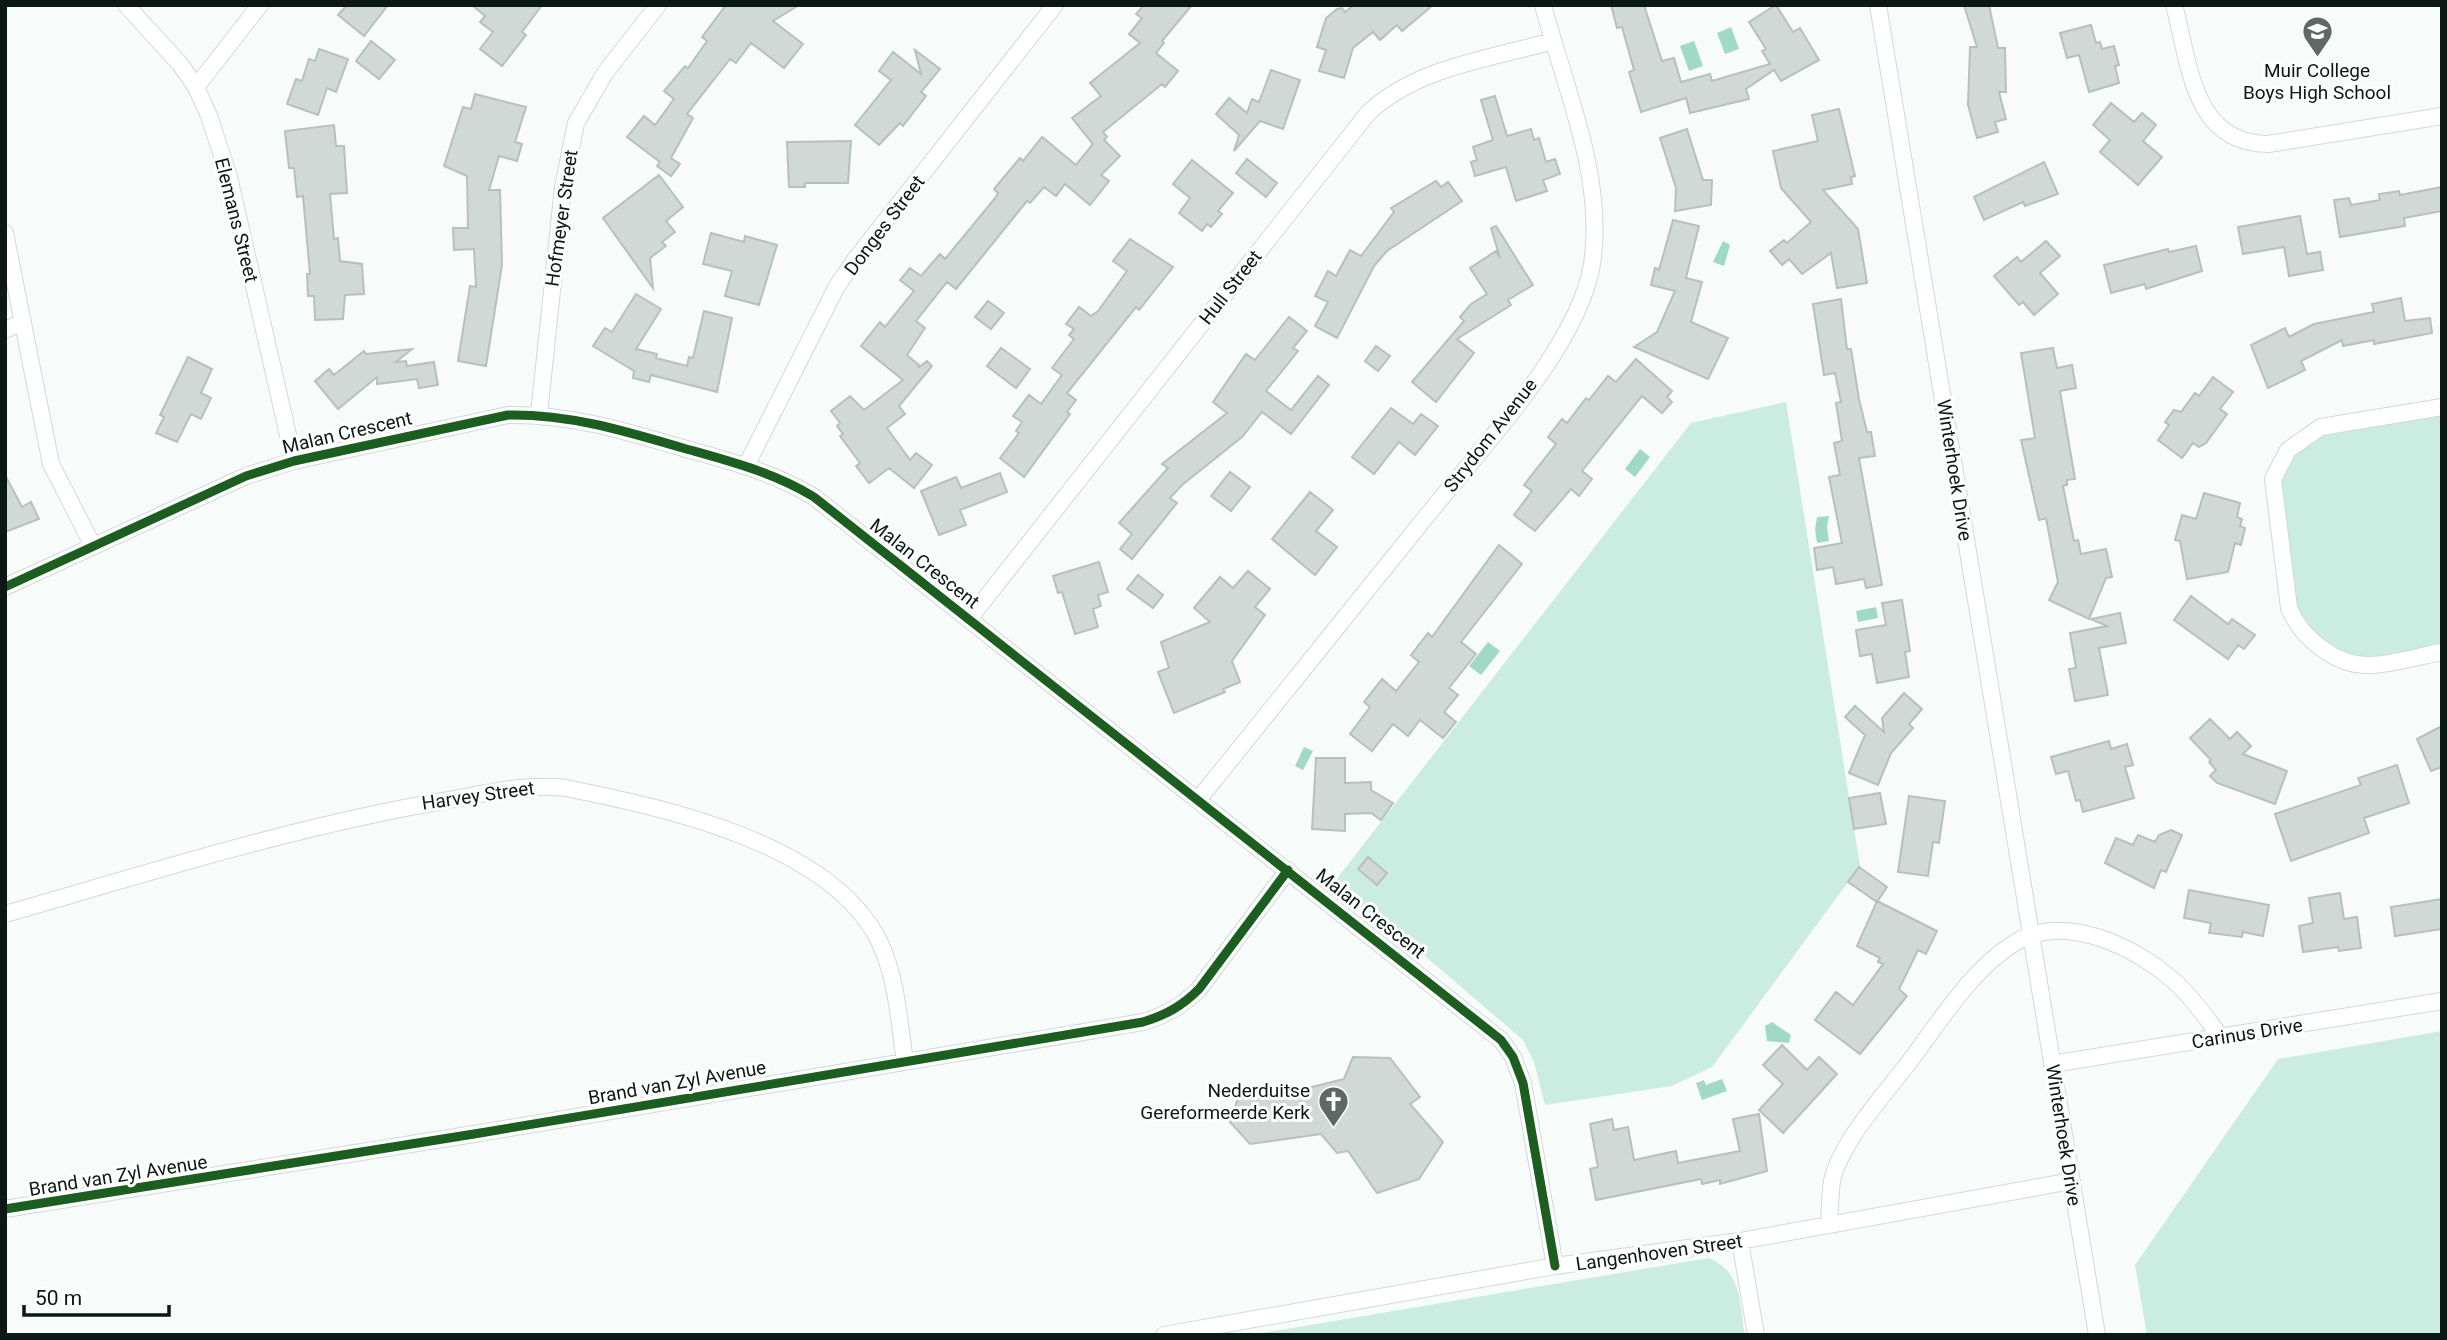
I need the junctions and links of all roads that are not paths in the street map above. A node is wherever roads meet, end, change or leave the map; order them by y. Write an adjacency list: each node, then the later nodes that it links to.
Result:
1 (126, 5): 9 (street, Elemans Street)
2 (260, 5): 9 (street)
3 (658, 5): 15 (street, Hofmeyer Street)
4 (1055, 5): 17 (street, Donges Street)
5 (1543, 5): 8 (street, Strydom Avenue)
6 (1878, 5): 25 (street, Winterhoek Drive)
7 (2174, 5): 10 (street)
8 (1553, 41): 20 (street, Hull Street); 22 (street, Strydom Avenue)
9 (196, 87): 16 (street, Elemans Street)
10 (2442, 116)
11 (5, 233): 12 (street)
12 (23, 322): 13 (street); 18 (street)
13 (5, 330)
14 (2442, 407): 21 (street)
15 (538, 414): 16 (street, Malan Crescent); 17 (street, Malan Crescent)
16 (294, 461): 18 (street, Malan Crescent)
17 (746, 466): 20 (street, Malan Crescent)
18 (93, 546): 19 (street, Malan Crescent)
19 (5, 587)
20 (969, 619): 22 (street, Malan Crescent)
21 (2442, 652)
22 (1198, 800): 23 (street, Malan Crescent)
23 (1287, 870): 28 (street, Brand van Zyl Avenue); 34 (street, Malan Crescent)
24 (5, 914): 28 (street, Harvey Street)
25 (2032, 935): 27 (street); 29 (street, Winterhoek Drive); 32 (street)
26 (2442, 1001): 27 (street, Carinus Drive)
27 (2220, 1037): 29 (street, Carinus Drive)
28 (905, 1062): 31 (street, Brand van Zyl Avenue)
29 (2052, 1064): 30 (street, Winterhoek Drive)
30 (2072, 1181): 32 (street, Langenhoven Street); 37 (street, Winterhoek Drive)
31 (5, 1209)
32 (1829, 1224): 33 (street, Langenhoven Street)
33 (1740, 1241): 34 (street, Langenhoven Street); 36 (street)
34 (1555, 1266): 35 (street, Langenhoven Street)
35 (1164, 1335)
36 (1756, 1335)
37 (2097, 1335)

